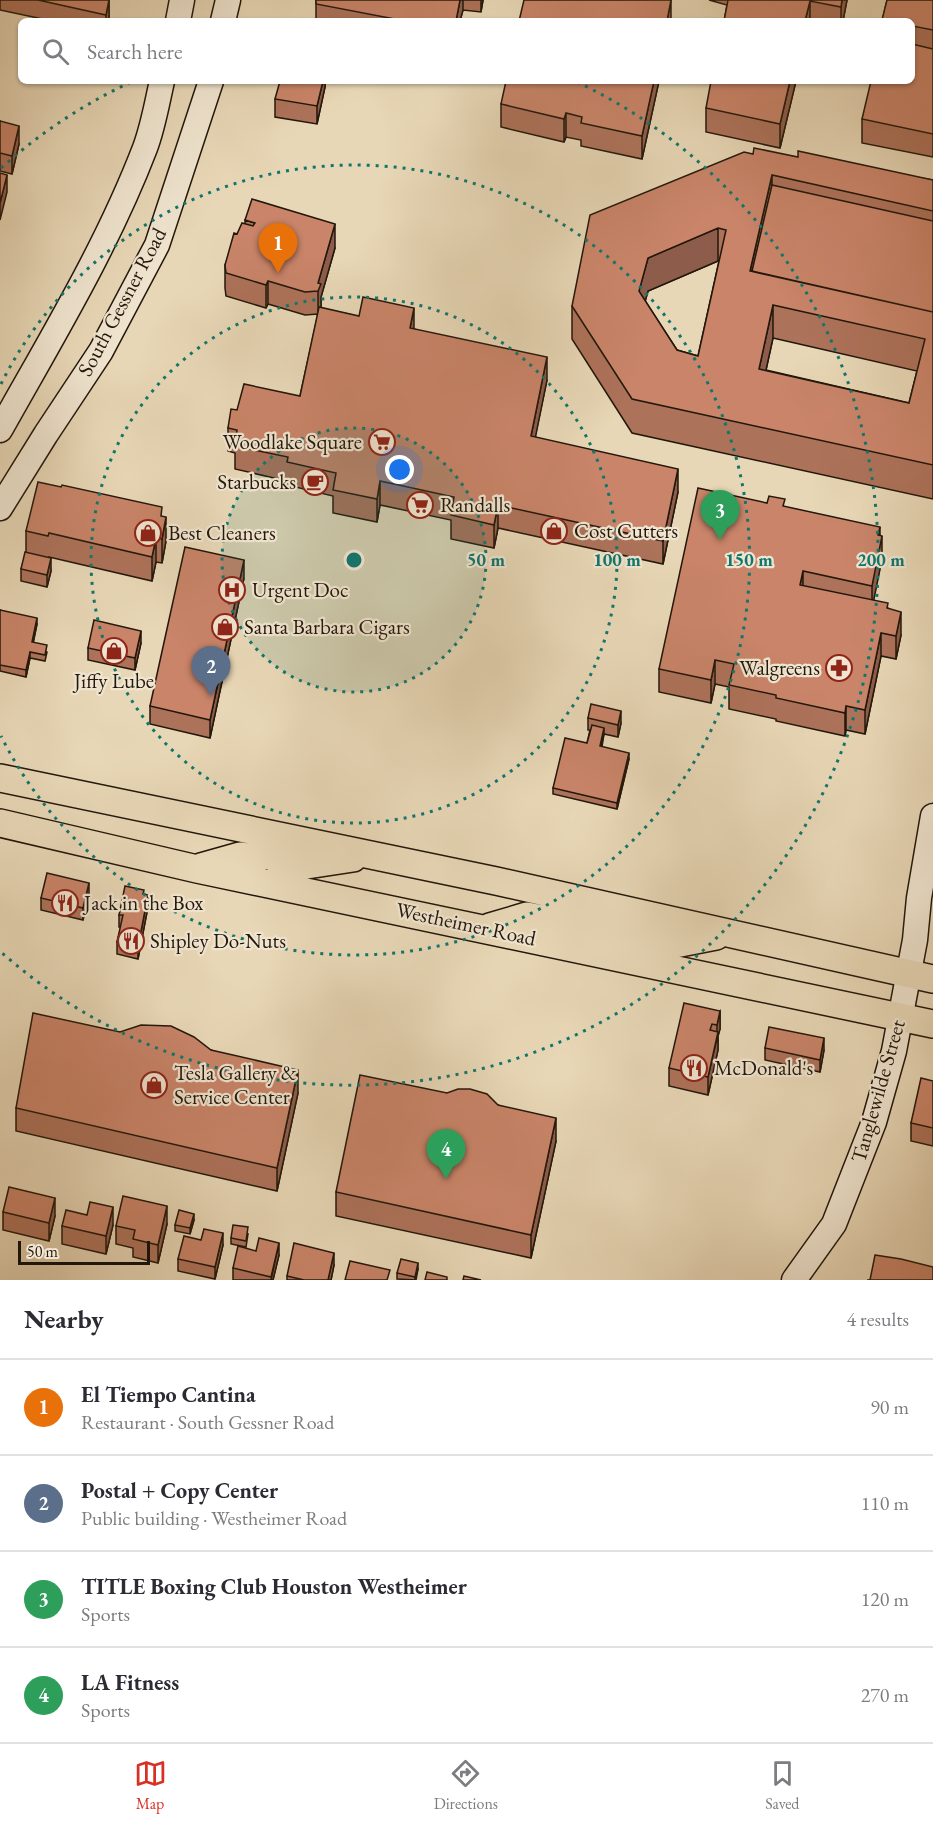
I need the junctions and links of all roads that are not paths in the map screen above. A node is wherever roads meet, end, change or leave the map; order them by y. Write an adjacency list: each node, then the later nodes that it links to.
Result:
1 (183, 0): 3 (main road)
2 (228, 0): 4 (main road)
3 (179, 18)
4 (225, 18)
5 (161, 84): 7 (main road, South Gessner Road)
6 (210, 84): 8 (main road, South Gessner Road)
7 (0, 430)
8 (0, 508)
9 (0, 778): 12 (main road)
10 (933, 816): 20 (main road, Tanglewilde Street)
11 (0, 823): 14 (main road, Westheimer Road)
12 (282, 837): 13 (main road); 14 (main road)
13 (369, 855): 15 (main road); 16 (main road)
14 (197, 868): 15 (main road, Westheimer Road)
15 (275, 884): 17 (main road, Westheimer Road)
16 (642, 915): 17 (main road); 18 (main road)
17 (486, 928): 19 (main road, Westheimer Road)
18 (729, 933): 19 (main road); 20 (main road)
19 (630, 959): 21 (main road, Westheimer Road)
20 (921, 976): 21 (main road, Tanglewilde Street)
21 (900, 1017): 22 (main road, Westheimer Road); 23 (main road, Tanglewilde Street)
22 (933, 1024)
23 (794, 1280)

